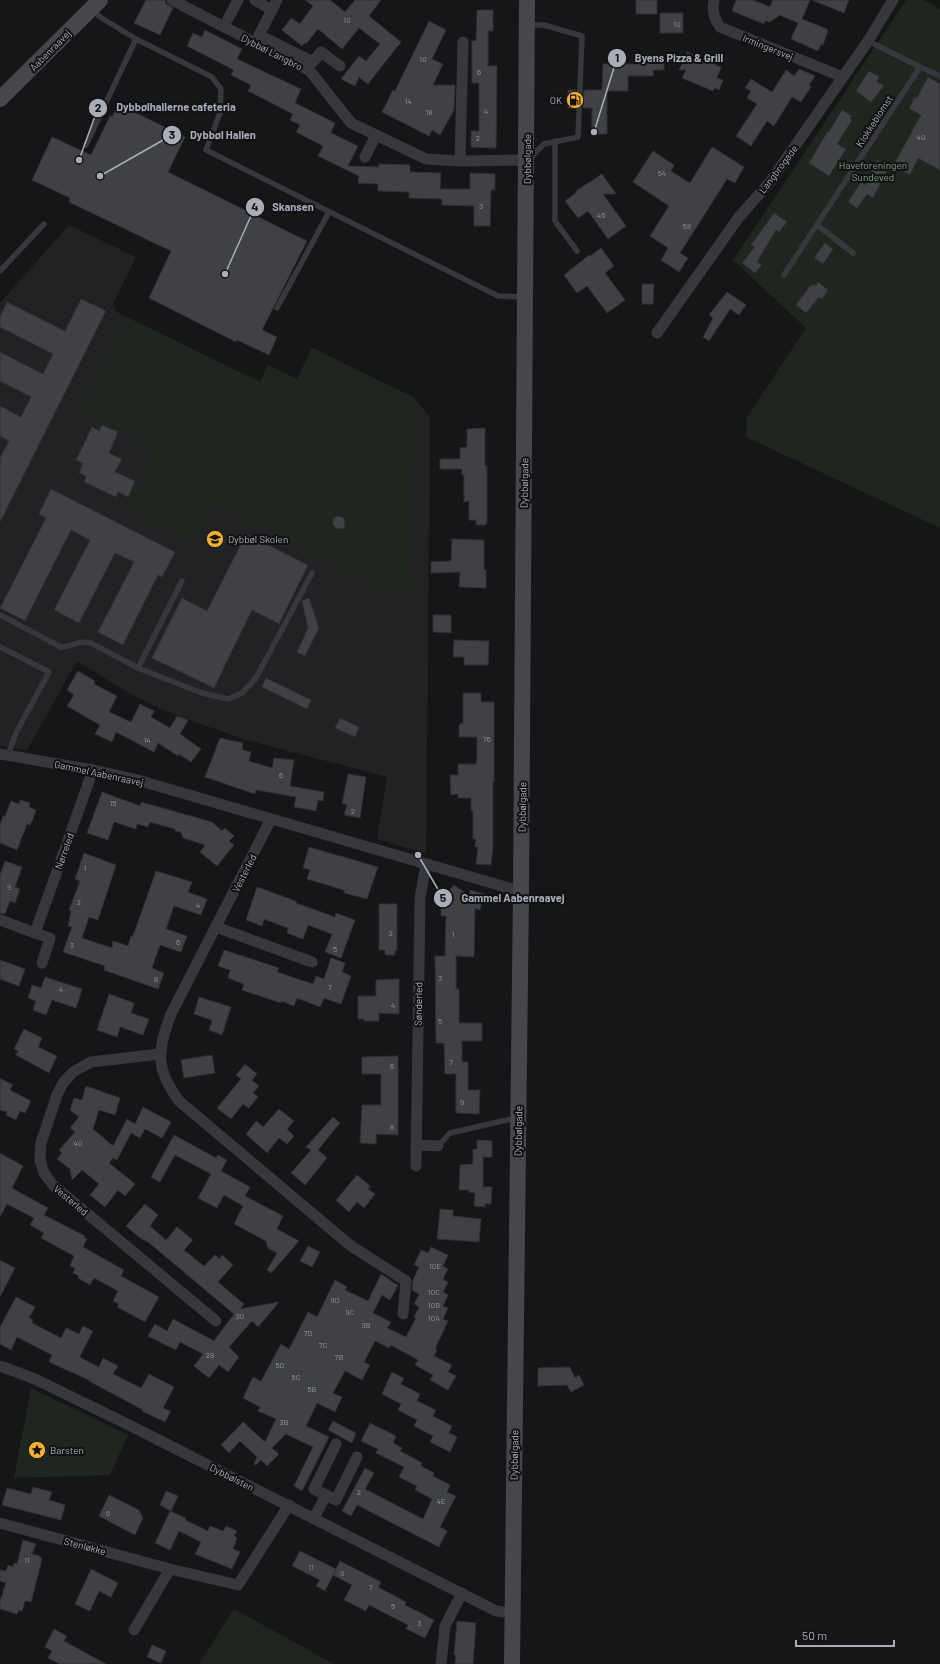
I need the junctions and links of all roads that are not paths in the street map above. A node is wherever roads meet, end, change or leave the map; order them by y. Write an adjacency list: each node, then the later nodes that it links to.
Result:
1 (172, 0): 19 (street, Dybbøl Langbro)
2 (238, 0): 9 (street)
3 (255, 0): 8 (street)
4 (528, 0): 10 (street, Dybbølgade)
5 (714, 0): 17 (street, Irmingersvej)
6 (893, 0): 12 (street, Langbrogade)
7 (95, 4): 11 (lane); 18 (street, Aabenraavej)
8 (275, 5): 14 (street)
9 (228, 19)
10 (527, 25): 20 (lane); 23 (street, Dybbølgade)
11 (136, 39): 21 (lane); 25 (lane)
12 (868, 41): 15 (lane); 17 (street, Langbrogade)
13 (463, 42): 24 (street)
14 (340, 66)
15 (920, 67): 16 (lane); 27 (lane, Klokkeblomst)
16 (940, 76)
17 (843, 78): 34 (street, Langbrogade)
18 (0, 100)
19 (376, 135): 22 (street); 24 (street, Dybbøl Langbro)
20 (555, 142): 23 (lane); 28 (lane)
21 (86, 145)
22 (365, 157)
23 (527, 160): 24 (street, Dybbøl Langbro); 32 (street, Dybbølgade)
24 (460, 161)
25 (329, 212): 32 (lane); 33 (lane)
26 (44, 224): 30 (lane)
27 (817, 224): 29 (lane); 31 (lane, Klokkeblomst)
28 (577, 251)
29 (853, 253)
30 (0, 271)
31 (784, 274)
32 (526, 297): 44 (street, Dybbølgade)
33 (277, 308)
34 (657, 333)
35 (312, 573): 39 (lane)
36 (182, 581): 39 (lane)
37 (0, 615): 39 (lane)
38 (0, 647): 40 (lane)
39 (138, 668)
40 (4, 754): 41 (street, Gammel Aabenraavej)
41 (93, 770): 42 (street, Gammel Aabenraavej); 47 (street, Nørreled)
42 (271, 819): 43 (street, Gammel Aabenraavej); 46 (street, Vesterled)
43 (426, 864): 44 (street, Gammel Aabenraavej); 52 (street, Sønderled)
44 (521, 890): 51 (street, Dybbølgade)
45 (0, 920): 47 (street)
46 (216, 927): 48 (street); 50 (street, Vesterled)
47 (35, 933): 49 (street)
48 (312, 962)
49 (42, 963)
50 (160, 1054): 55 (street, Vesterled); 56 (street, Vesterled)
51 (518, 1117): 53 (lane); 66 (street, Dybbølgade)
52 (416, 1145): 53 (street); 54 (street, Sønderled)
53 (438, 1146)
54 (416, 1166)
55 (403, 1314)
56 (216, 1321)
57 (0, 1366): 61 (street, Dybbølsten)
58 (336, 1444): 60 (street)
59 (357, 1457): 60 (street)
60 (326, 1495): 62 (street)
61 (289, 1505): 62 (street, Dybbølsten); 64 (street, Stenløkke)
62 (314, 1518): 65 (street, Dybbølsten)
63 (0, 1523): 64 (street, Stenløkke)
64 (170, 1569): 67 (street)
65 (462, 1593): 66 (street, Dybbølsten); 68 (street)
66 (512, 1614): 69 (street, Dybbølgade)
67 (134, 1630)
68 (441, 1664)
69 (512, 1664)

